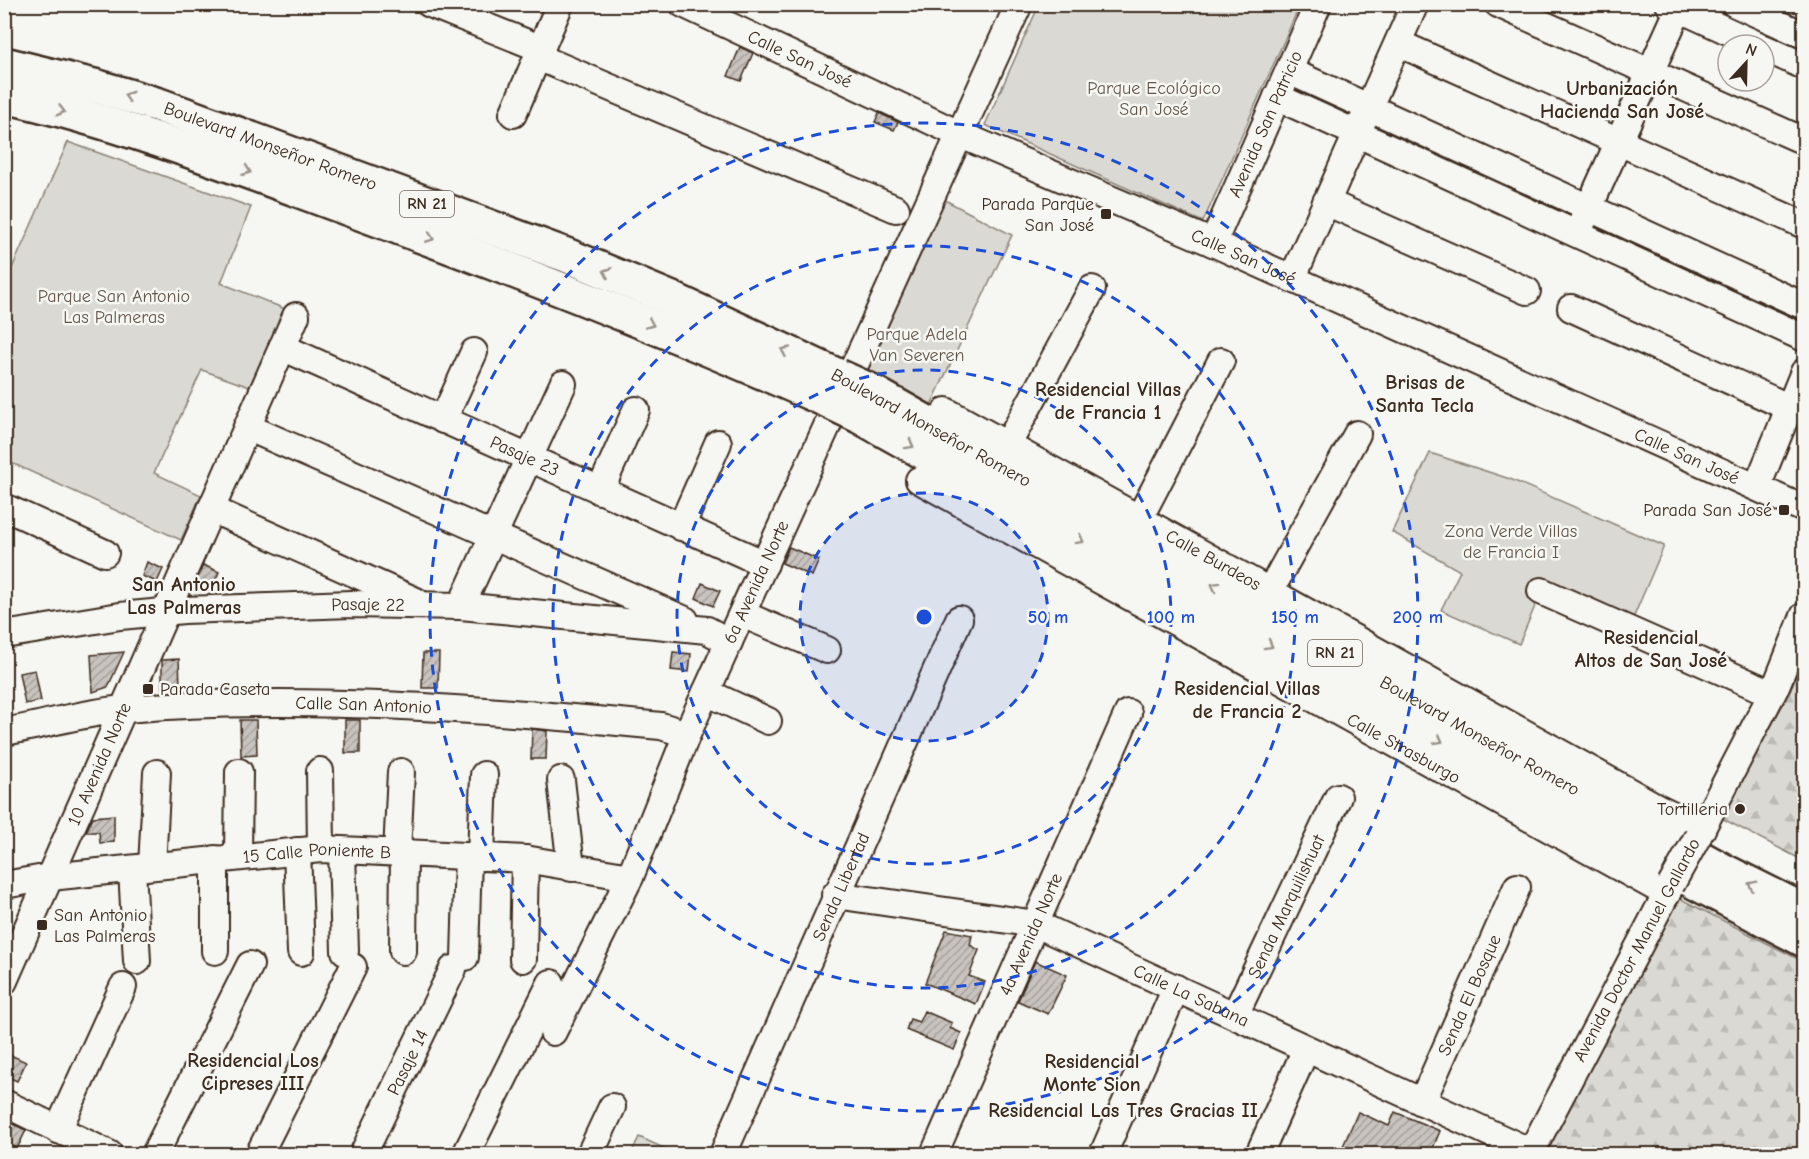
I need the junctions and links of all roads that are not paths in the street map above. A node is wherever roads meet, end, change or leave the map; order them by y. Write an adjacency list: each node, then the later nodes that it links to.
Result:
1 (430, 4): 13 (street)
2 (560, 4): 13 (street)
3 (683, 4): 24 (street, Calle San José)
4 (1019, 4): 24 (street, 6a Avenida Norte)
5 (1317, 4): 17 (street, Avenida San Patricio)
6 (1415, 4): 12 (street)
7 (1498, 4): 18 (street)
8 (1735, 4): 11 (street)
9 (1676, 6): 10 (street); 18 (street)
10 (1733, 33)
11 (1804, 36)
12 (1398, 43): 21 (street); 26 (street)
13 (540, 53): 22 (street); 29 (street)
14 (1776, 53): 16 (street)
15 (4, 64): 45 (highway, Boulevard Monseñor Romero / RN 21, one-way to 15)
16 (1804, 66)
17 (1288, 71): 20 (street, Avenida San Patricio); 21 (street)
18 (1650, 73): 25 (street); 26 (street)
19 (4, 96): 45 (highway, Boulevard Monseñor Romero / RN 21, one-way to 45)
20 (1277, 97): 23 (street); 32 (street, Avenida San Patricio)
21 (1369, 107): 23 (street); 28 (street)
22 (513, 114)
23 (1357, 134): 27 (street); 31 (street)
24 (961, 135): 32 (street, Calle San José); 66 (street, 6a Avenida Norte)
25 (1804, 141)
26 (1619, 142): 28 (street); 30 (street)
27 (1326, 202): 33 (street); 35 (street)
28 (1589, 208): 31 (street); 36 (street)
29 (896, 209)
30 (1804, 225)
31 (1577, 235): 39 (street)
32 (1213, 243): 33 (street, Calle San José)
33 (1292, 279): 57 (street, Calle San José)
34 (1092, 288): 54 (street)
35 (1527, 291)
36 (1804, 306)
37 (1571, 308): 47 (street)
38 (296, 316): 40 (street, 10 Avenida Norte)
39 (1804, 338)
40 (282, 347): 50 (street, Pasaje 23); 51 (street, 10 Avenida Norte)
41 (474, 352): 50 (street)
42 (1221, 361): 62 (street)
43 (1804, 372): 47 (street)
44 (563, 384): 55 (street)
45 (832, 388): 46 (highway, Boulevard Monseñor Romero / RN 21, bridge)
46 (864, 403): 106 (highway, Boulevard Monseñor Romero / RN 21, one-way to 46); 108 (highway, Boulevard Monseñor Romero / RN 21, one-way to 108)
47 (1790, 408): 57 (street)
48 (636, 410): 58 (street)
49 (946, 411): 54 (street, Calle Burdeos)
50 (443, 420): 55 (street, Pasaje 23)
51 (247, 427): 60 (street, 10 Avenida Norte); 64 (street)
52 (1357, 434): 67 (street)
53 (718, 443): 63 (street)
54 (1008, 444): 62 (street, Calle Burdeos)
55 (528, 459): 58 (street, Pasaje 23); 64 (street)
56 (920, 480): 104 (street, Calle Strasburgo)
57 (1757, 487): 61 (street, Calle San José)
58 (600, 491): 63 (street, Pasaje 23)
59 (4, 507): 65 (street)
60 (211, 509): 70 (street); 71 (street, 10 Avenida Norte)
61 (1804, 509)
62 (1140, 517): 67 (street, Calle Burdeos)
63 (681, 527): 66 (street, Pasaje 23)
64 (494, 536): 69 (street); 76 (street)
65 (105, 553)
66 (765, 564): 72 (street, 6a Avenida Norte)
67 (1270, 591): 92 (street, Calle Burdeos)
68 (1541, 591): 79 (street)
69 (461, 606): 70 (street, Pasaje 22); 76 (street, Pasaje 22)
70 (421, 607): 71 (street, Pasaje 22)
71 (166, 612): 75 (street, Pasaje 22); 80 (street, 10 Avenida Norte)
72 (742, 614): 76 (street, 6a Avenida Norte); 77 (street)
73 (1804, 616): 79 (street, Avenida Doctor Manuel Gallardo)
74 (958, 619): 105 (street, Senda Libertad)
75 (4, 635)
76 (718, 636): 78 (street, 6a Avenida Norte)
77 (827, 650)
78 (706, 692): 82 (street); 84 (street, 6a Avenida Norte)
79 (1771, 693): 92 (street, Avenida Doctor Manuel Gallardo)
80 (123, 709): 83 (street, Calle San Antonio); 84 (street, Calle San Antonio); 100 (street, 10 Avenida Norte)
81 (1128, 713): 107 (street, 4a Avenida Norte)
82 (768, 721)
83 (4, 732)
84 (687, 734): 101 (street, 6a Avenida Norte)
85 (320, 771): 93 (street)
86 (239, 772): 96 (street)
87 (401, 772): 94 (street)
88 (157, 773): 98 (street)
89 (484, 775): 95 (street)
90 (561, 780): 99 (street)
91 (1338, 797): 119 (street, Senda Marquilishuat)
92 (1700, 832): 104 (street, Avenida Doctor Manuel Gallardo, bridge)
93 (320, 850): 94 (street, 15 Calle Poniente B); 96 (street, 15 Calle Poniente B); 111 (street); 129 (street)
94 (401, 853): 95 (street, 15 Calle Poniente B); 110 (street)
95 (474, 857): 97 (street, 15 Calle Poniente B); 130 (street, Pasaje 14)
96 (226, 858): 98 (street, 15 Calle Poniente B); 109 (street)
97 (525, 859): 99 (street, 15 Calle Poniente B); 112 (street)
98 (142, 867): 100 (street, 15 Calle Poniente B); 113 (street)
99 (571, 868): 101 (street, 15 Calle Poniente B)
100 (50, 877): 102 (street, 15 Calle Poniente B); 115 (street, 10 Avenida Norte)
101 (630, 877): 120 (street, 6a Avenida Norte)
102 (4, 885)
103 (1517, 887): 122 (street, Senda El Bosque)
104 (1669, 889): 126 (street, Avenida Doctor Manuel Gallardo)
105 (836, 895): 107 (street, Calle La Sabana); 133 (street, Senda Libertad)
106 (1804, 911)
107 (1036, 924): 118 (street, Calle La Sabana); 134 (street, 4a Avenida Norte)
108 (1804, 940)
109 (215, 951)
110 (403, 951)
111 (301, 952)
112 (523, 959)
113 (136, 961)
114 (250, 965): 128 (street)
115 (6, 975)
116 (551, 983): 131 (street)
117 (123, 987): 125 (street)
118 (1176, 988): 119 (street, Calle La Sabana); 135 (street)
119 (1235, 1015): 121 (street, Calle La Sabana)
120 (553, 1032)
121 (1306, 1049): 122 (street, Calle La Sabana); 136 (street)
122 (1422, 1102): 126 (street, Calle La Sabana)
123 (4, 1103): 125 (street)
124 (612, 1107): 132 (street)
125 (58, 1130): 127 (street)
126 (1530, 1154)
127 (109, 1155)
128 (155, 1155)
129 (259, 1155)
130 (363, 1155)
131 (466, 1155)
132 (590, 1155)
133 (723, 1155)
134 (934, 1155)
135 (1103, 1155)
136 (1259, 1155)

